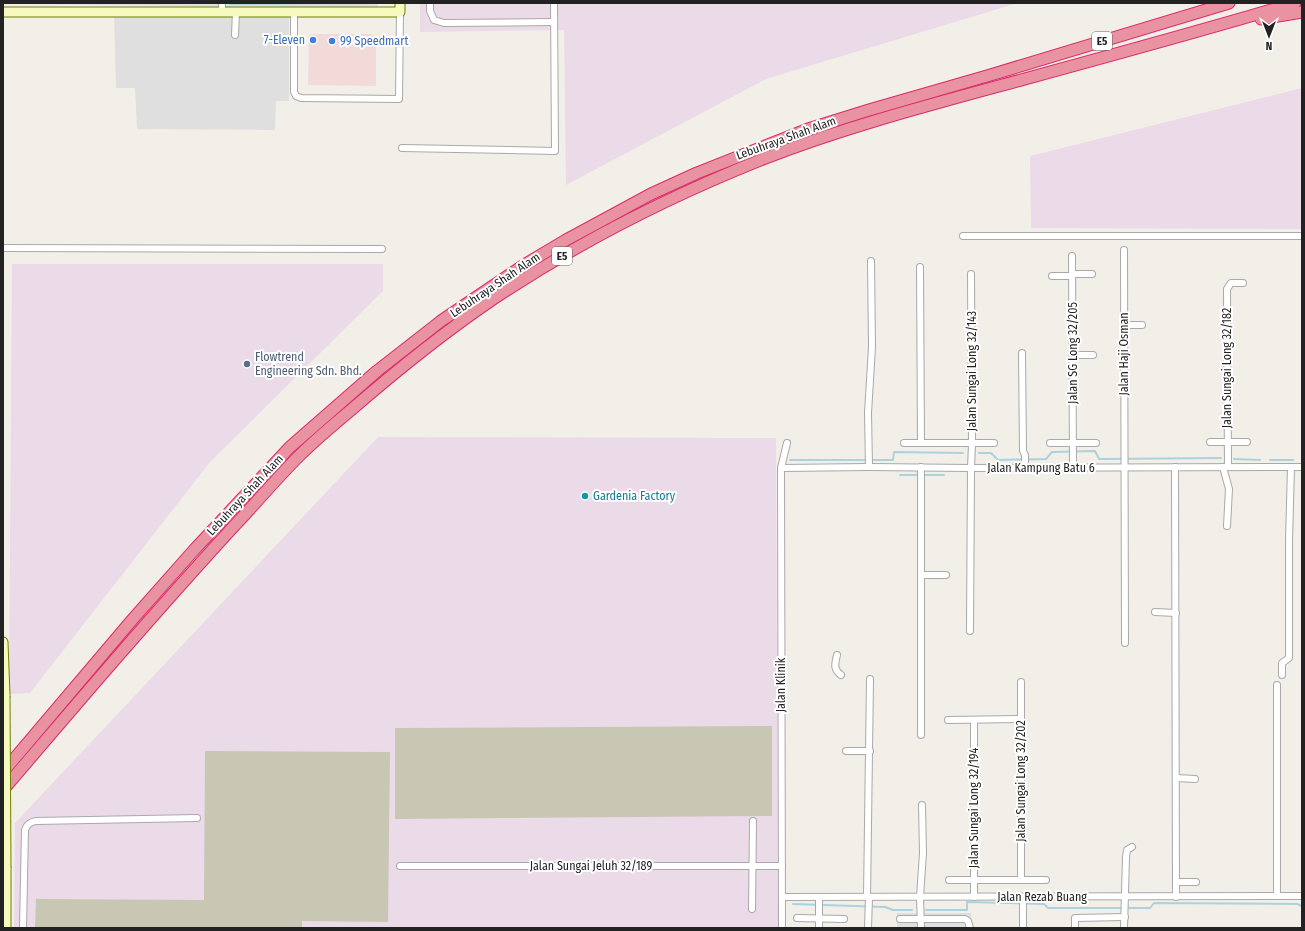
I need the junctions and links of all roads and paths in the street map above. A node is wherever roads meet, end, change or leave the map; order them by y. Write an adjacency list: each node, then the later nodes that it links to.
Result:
1 (430, 3): 11 (street)
2 (554, 3): 11 (street)
3 (1295, 3): 12 (highway, Lebuhraya Shah Alam / E5)
4 (1224, 4): 75 (highway, Lebuhraya Shah Alam / E5)
5 (400, 7): 10 (street); 10 (street)
6 (222, 8): 7 (street); 8 (street)
7 (3, 12)
8 (236, 12): 10 (street); 13 (street)
9 (1302, 12): 12 (highway)
10 (294, 13)
11 (554, 22): 14 (street)
12 (1204, 30): 78 (highway, Lebuhraya Shah Alam / E5)
13 (235, 35)
14 (402, 148)
15 (963, 236): 16 (street)
16 (1302, 236)
17 (3, 248): 18 (street)
18 (382, 249)
19 (1124, 250): 28 (street, Jalan Haji Osman)
20 (1072, 256): 25 (street, Jalan SG Long 32/205)
21 (871, 261): 45 (street)
22 (920, 267): 38 (street)
23 (971, 274): 42 (street, Jalan Sungai Long 32/143)
24 (1092, 274): 25 (street)
25 (1072, 275): 26 (street); 31 (street, Jalan SG Long 32/205)
26 (1052, 276)
27 (1243, 283): 34 (street, Jalan Sungai Long 32/182)
28 (1124, 325): 29 (street); 44 (street, Jalan Haji Osman)
29 (1142, 325)
30 (1022, 353): 51 (street)
31 (1073, 355): 32 (street); 43 (street, Jalan SG Long 32/205)
32 (1093, 355)
33 (1210, 442): 34 (street)
34 (1228, 442): 35 (street); 46 (street, Jalan Sungai Long 32/182)
35 (1246, 442)
36 (787, 443): 49 (street, Jalan Klinik)
37 (904, 443): 38 (street)
38 (921, 443): 42 (street)
39 (994, 443): 42 (street)
40 (1050, 443): 43 (street)
41 (1096, 443): 43 (street)
42 (972, 444): 50 (street, Jalan Sungai Long 32/143)
43 (1073, 447): 52 (street, Jalan SG Long 32/205)
44 (1124, 466): 52 (street, Jalan Kampung Batu 6); 53 (street, Jalan Kampung Batu 6); 62 (street, Jalan Haji Osman)
45 (869, 467): 49 (street, Jalan Kampung Batu 6); 54 (street, Jalan Kampung Batu 6)
46 (1226, 467): 47 (street, Jalan Kampung Batu 6); 53 (street, Jalan Kampung Batu 6); 55 (street, Jalan Sungai Long 32/182)
47 (1291, 467): 48 (street, Jalan Kampung Batu 6); 65 (street)
48 (1302, 467)
49 (781, 468): 85 (street, Jalan Klinik)
50 (971, 468): 51 (street, Jalan Kampung Batu 6); 54 (street, Jalan Kampung Batu 6); 60 (street, Jalan Sungai Long 32/143)
51 (1025, 468): 52 (street, Jalan Kampung Batu 6)
52 (1073, 468)
53 (1175, 468): 59 (street)
54 (921, 472): 56 (street)
55 (1227, 526)
56 (921, 575): 57 (street); 72 (street)
57 (946, 575)
58 (1155, 612): 59 (street)
59 (1176, 612): 76 (street)
60 (970, 631)
61 (3, 642): 109 (street, bridge)
62 (1125, 643)
63 (837, 655): 64 (street)
64 (842, 675)
65 (1282, 675)
66 (870, 679): 73 (street)
67 (1021, 682): 69 (street, Jalan Sungai Long 32/202)
68 (1277, 685): 94 (street)
69 (1022, 719): 71 (street); 88 (street, Jalan Sungai Long 32/202)
70 (948, 720): 71 (street)
71 (974, 720): 87 (street, Jalan Sungai Long 32/194)
72 (921, 735)
73 (870, 751): 74 (street); 101 (street)
74 (846, 752)
75 (3, 772)
76 (1176, 778): 77 (street); 90 (street)
77 (1195, 779)
78 (3, 790)
79 (922, 805): 98 (street)
80 (197, 818): 110 (street)
81 (753, 821): 84 (street)
82 (1132, 847): 92 (street)
83 (400, 866): 84 (street, Jalan Sungai Jeluh 32/189)
84 (753, 866): 85 (street, Jalan Sungai Jeluh 32/189); 102 (street)
85 (782, 866): 96 (street, Jalan Klinik)
86 (949, 880): 87 (street)
87 (974, 880): 88 (street); 99 (street, Jalan Sungai Long 32/194)
88 (1022, 880): 89 (street)
89 (1046, 880)
90 (1176, 882): 91 (street); 93 (street)
91 (1196, 882)
92 (1126, 896): 93 (street, Jalan Rezab Buang); 100 (street, Jalan Rezab Buang); 103 (street)
93 (1176, 896): 94 (street, Jalan Rezab Buang)
94 (1277, 896): 95 (street, Jalan Rezab Buang)
95 (1302, 896)
96 (782, 897): 97 (street, Jalan Rezab Buang); 111 (street, Jalan Klinik)
97 (819, 897): 101 (street, Jalan Rezab Buang); 105 (street)
98 (920, 897): 99 (street, Jalan Rezab Buang); 101 (street, Jalan Rezab Buang); 108 (street)
99 (974, 897): 100 (street, Jalan Rezab Buang)
100 (1023, 897): 116 (street)
101 (868, 901): 113 (street)
102 (752, 909)
103 (1125, 915): 117 (street); 118 (street)
104 (797, 918): 105 (street)
105 (819, 918): 106 (street); 112 (street)
106 (844, 919)
107 (900, 919): 108 (street)
108 (921, 920): 114 (street); 115 (street)
109 (6, 928)
110 (23, 928)
111 (782, 928)
112 (819, 928)
113 (868, 928)
114 (921, 928)
115 (970, 928)
116 (1023, 928)
117 (1075, 928)
118 (1124, 928)

